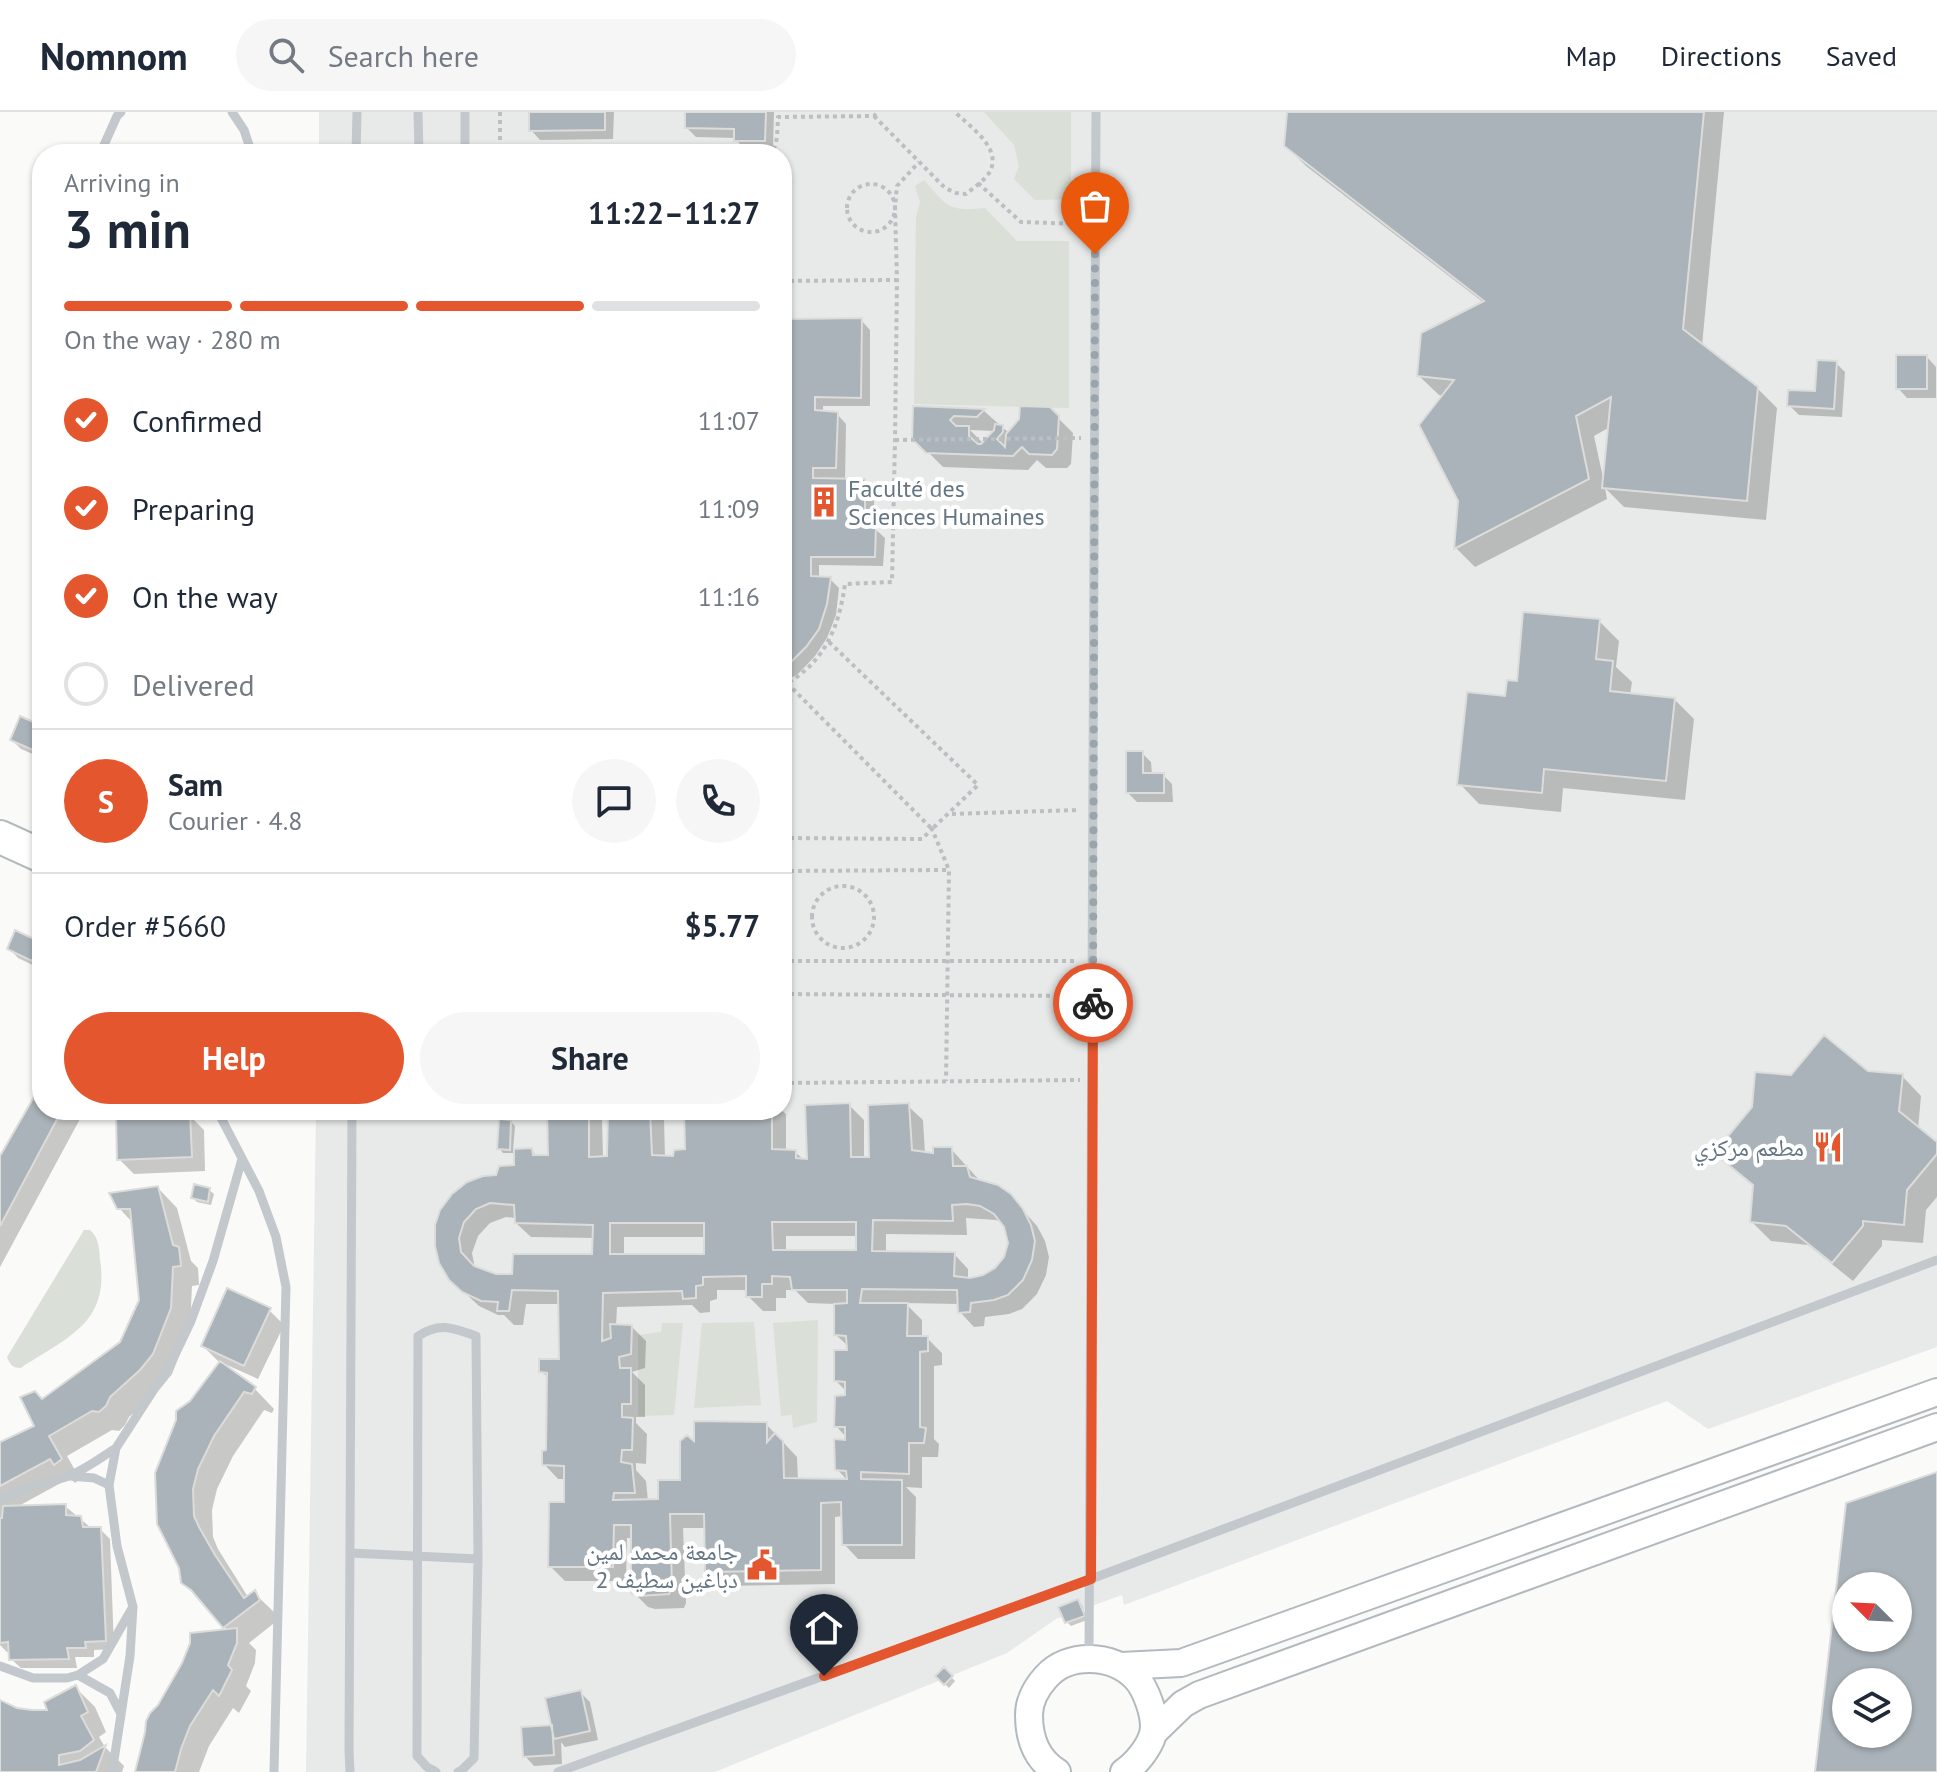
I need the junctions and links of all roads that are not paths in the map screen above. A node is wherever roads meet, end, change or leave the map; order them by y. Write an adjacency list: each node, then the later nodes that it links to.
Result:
1 (121, 112): 7 (lane)
2 (232, 112): 8 (lane)
3 (357, 112): 9 (lane)
4 (418, 112): 10 (lane)
5 (465, 112): 11 (lane)
6 (1096, 112): 27 (lane)
7 (104, 144)
8 (249, 144)
9 (356, 144)
10 (419, 144)
11 (465, 144)
12 (0, 837): 13 (highway)
13 (32, 851)
14 (222, 1120): 16 (lane)
15 (352, 1120): 24 (lane)
16 (242, 1159): 20 (lane); 37 (lane)
17 (1937, 1260): 27 (lane)
18 (1937, 1392): 31 (main road)
19 (1937, 1427): 34 (main road)
20 (116, 1448): 21 (lane); 22 (lane)
21 (69, 1476): 22 (lane); 23 (lane)
22 (109, 1485): 28 (lane)
23 (0, 1502)
24 (350, 1553): 25 (lane); 38 (lane)
25 (417, 1556): 26 (lane); 26 (lane); 39 (lane)
26 (478, 1559): 40 (lane)
27 (1091, 1579): 29 (lane); 41 (lane)
28 (133, 1607): 32 (lane); 33 (lane)
29 (1089, 1658): 31 (main road); 35 (main road)
30 (0, 1666): 32 (lane)
31 (1121, 1666): 34 (main road)
32 (78, 1675): 33 (lane)
33 (121, 1714): 36 (lane)
34 (1152, 1751): 42 (main road)
35 (1052, 1770)
36 (113, 1772)
37 (274, 1772)
38 (350, 1772)
39 (436, 1772)
40 (458, 1772)
41 (558, 1772)
42 (1124, 1772)

